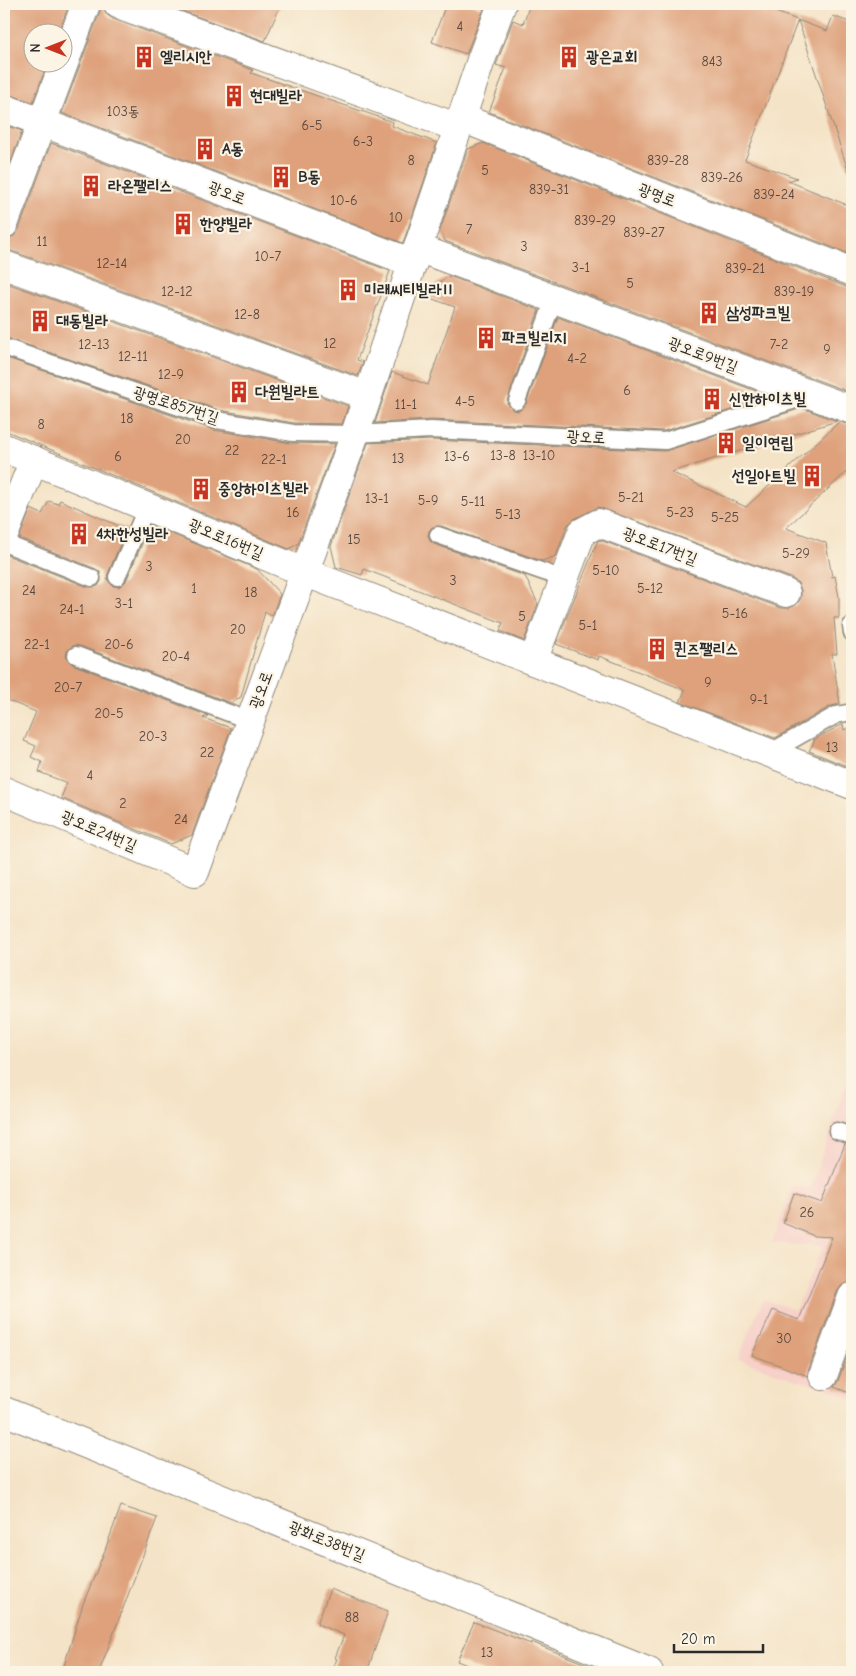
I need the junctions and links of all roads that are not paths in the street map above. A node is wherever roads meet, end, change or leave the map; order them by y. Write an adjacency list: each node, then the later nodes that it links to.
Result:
1 (86, 4): 5 (street)
2 (118, 4): 6 (street)
3 (502, 4): 6 (street, 광오로)
4 (4, 108): 5 (street)
5 (41, 122): 7 (street); 8 (street, 광오로)
6 (460, 123): 8 (street, 광오로); 10 (street, 광명로)
7 (4, 224)
8 (416, 256): 11 (street, 광오로9번길); 14 (street, 광오로)
9 (4, 265): 14 (street)
10 (852, 272)
11 (554, 299): 13 (street, 광오로9번길); 15 (lane)
12 (4, 347): 17 (lane, 광명로857번길)
13 (811, 395): 16 (street, 광오로9번길); 17 (lane, 광오로)
14 (367, 396): 17 (street, 광오로)
15 (516, 401)
16 (852, 410)
17 (355, 434): 24 (street, 광오로)
18 (4, 448): 19 (street, 광오로16번길)
19 (34, 460): 20 (street, 광오로16번길); 21 (street)
20 (147, 506): 24 (street, 광오로16번길); 25 (lane)
21 (4, 535)
22 (438, 535): 27 (lane)
23 (4, 543): 26 (lane)
24 (304, 572): 30 (street); 32 (street, 광오로)
25 (117, 577)
26 (92, 578)
27 (564, 579): 28 (street, 광오로17번길); 30 (street, 광오로17번길)
28 (786, 593)
29 (76, 655): 32 (lane, 광오로)
30 (533, 661): 33 (street)
31 (852, 712): 33 (lane)
32 (250, 722): 36 (street, 광오로)
33 (769, 753): 34 (street)
34 (852, 785)
35 (4, 791): 36 (street, 광오로24번길)
36 (195, 872)
37 (852, 1297): 38 (street)
38 (823, 1376)
39 (4, 1411): 40 (street, 광화로38번길)
40 (649, 1672)

